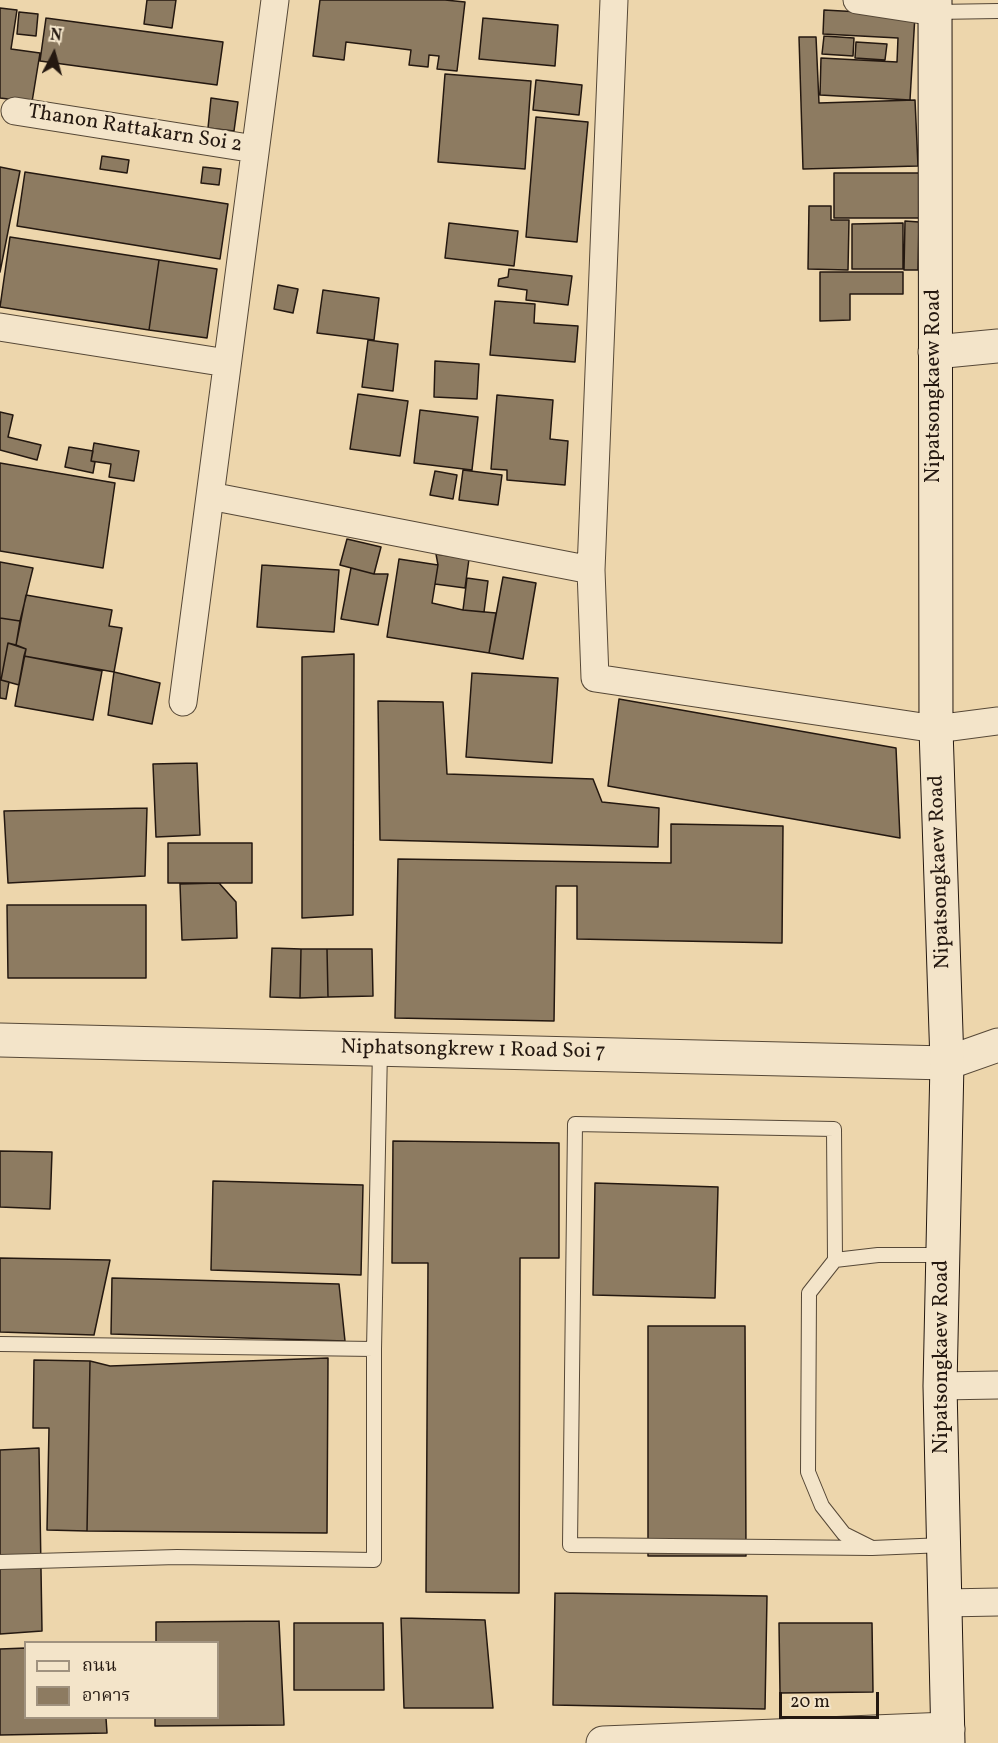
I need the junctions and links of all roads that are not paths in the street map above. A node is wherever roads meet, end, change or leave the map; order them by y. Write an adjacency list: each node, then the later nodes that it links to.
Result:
1 (275, 0): 7 (street)
2 (614, 0): 13 (street)
3 (857, 0): 4 (street)
4 (935, 6): 5 (lane); 10 (main road, Nipatsongkaew Road)
5 (998, 11)
6 (15, 111): 7 (street, Thanon Rattakarn Soi 2)
7 (255, 148): 11 (street)
8 (0, 327): 11 (street)
9 (998, 346): 10 (main road)
10 (935, 352): 16 (main road, Nipatsongkaew Road)
11 (227, 363): 12 (street)
12 (210, 496): 13 (street); 14 (street)
13 (591, 570): 16 (street)
14 (183, 702)
15 (998, 721): 16 (street)
16 (936, 729): 20 (main road, Nipatsongkaew Road)
17 (0, 1040): 19 (main road, Niphatsongkrew 1 Road Soi 7)
18 (998, 1045): 20 (main road)
19 (380, 1049): 20 (main road, Niphatsongkrew 1 Road Soi 7); 24 (lane)
20 (947, 1063): 21 (main road, Nipatsongkaew Road)
21 (943, 1255): 22 (lane); 26 (main road, Nipatsongkaew Road)
22 (835, 1260): 28 (lane); 28 (lane)
23 (0, 1344): 24 (lane)
24 (374, 1349): 29 (lane)
25 (998, 1385): 26 (street)
26 (940, 1386): 27 (main road, Nipatsongkaew Road)
27 (944, 1545): 28 (lane); 31 (main road, Nipatsongkaew Road)
28 (872, 1548)
29 (0, 1562)
30 (998, 1602): 31 (street)
31 (945, 1603): 32 (main road, Nipatsongkaew Road)
32 (948, 1736): 33 (main road)
33 (603, 1743)

